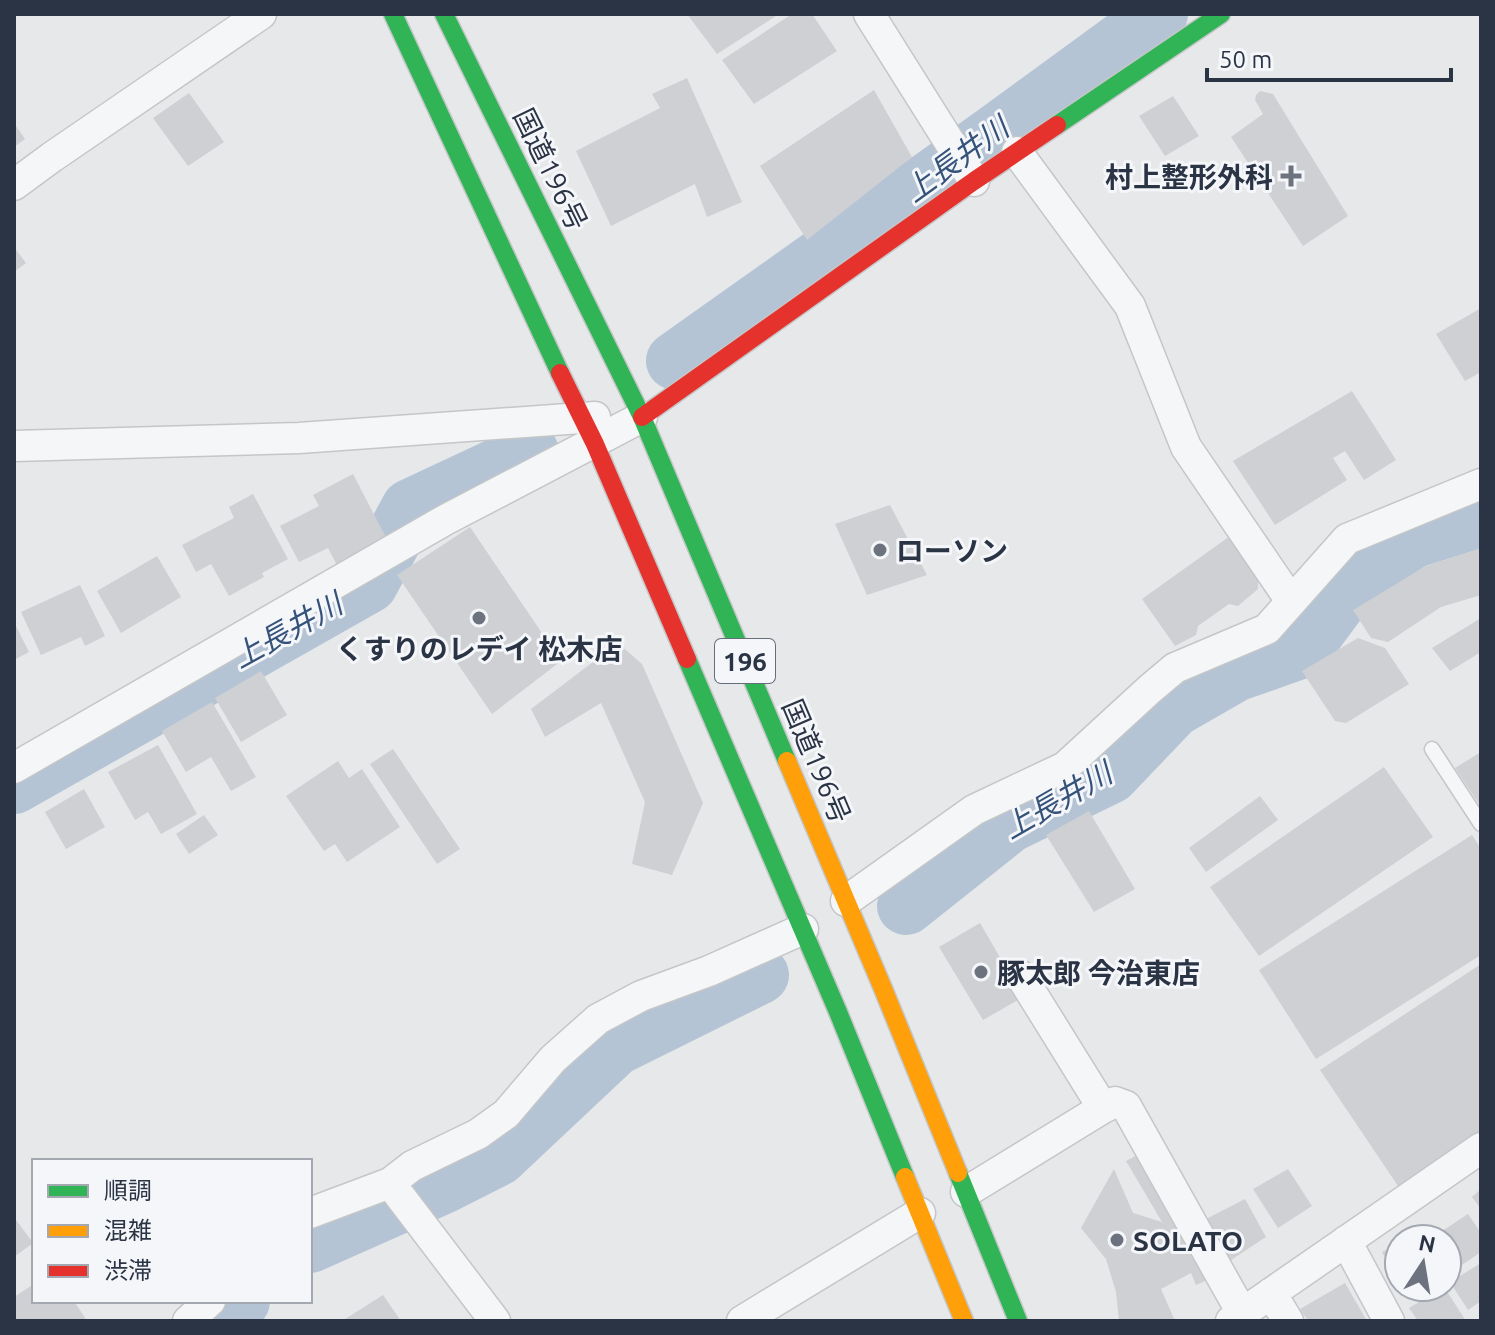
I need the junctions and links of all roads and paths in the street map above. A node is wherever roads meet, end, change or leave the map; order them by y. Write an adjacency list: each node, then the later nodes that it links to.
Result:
1 (261, 14): 8 (street)
2 (393, 14): 9 (main road, 196)
3 (444, 14): 10 (main road, 国道196号 / 196)
4 (869, 14): 7 (street)
5 (1221, 14): 6 (main road)
6 (1017, 152): 7 (main road); 14 (street)
7 (974, 181): 10 (main road)
8 (14, 185)
9 (580, 416): 10 (street); 11 (main road, 196); 12 (street)
10 (642, 417): 11 (street); 18 (main road, 国道196号 / 196)
11 (595, 444): 16 (street); 19 (main road, 196)
12 (14, 446)
13 (1481, 484): 14 (street)
14 (1291, 601): 18 (street)
15 (1432, 749): 17 (lane)
16 (14, 768)
17 (1481, 824)
18 (846, 901): 24 (main road, 国道196号 / 196)
19 (803, 929): 23 (street); 26 (main road, 196)
20 (1021, 976): 21 (street)
21 (1103, 1108): 24 (street); 30 (street)
22 (1481, 1148): 27 (street)
23 (390, 1183): 25 (street); 32 (street)
24 (966, 1192): 35 (main road, 国道196号 / 196)
25 (312, 1212)
26 (920, 1213): 33 (street); 34 (main road, 196)
27 (1346, 1241): 28 (street); 37 (street)
28 (1271, 1293): 30 (street); 36 (street)
29 (208, 1303): 31 (street)
30 (1236, 1317)
31 (188, 1321)
32 (495, 1321)
33 (742, 1321)
34 (964, 1321)
35 (1018, 1321)
36 (1288, 1321)
37 (1389, 1321)

